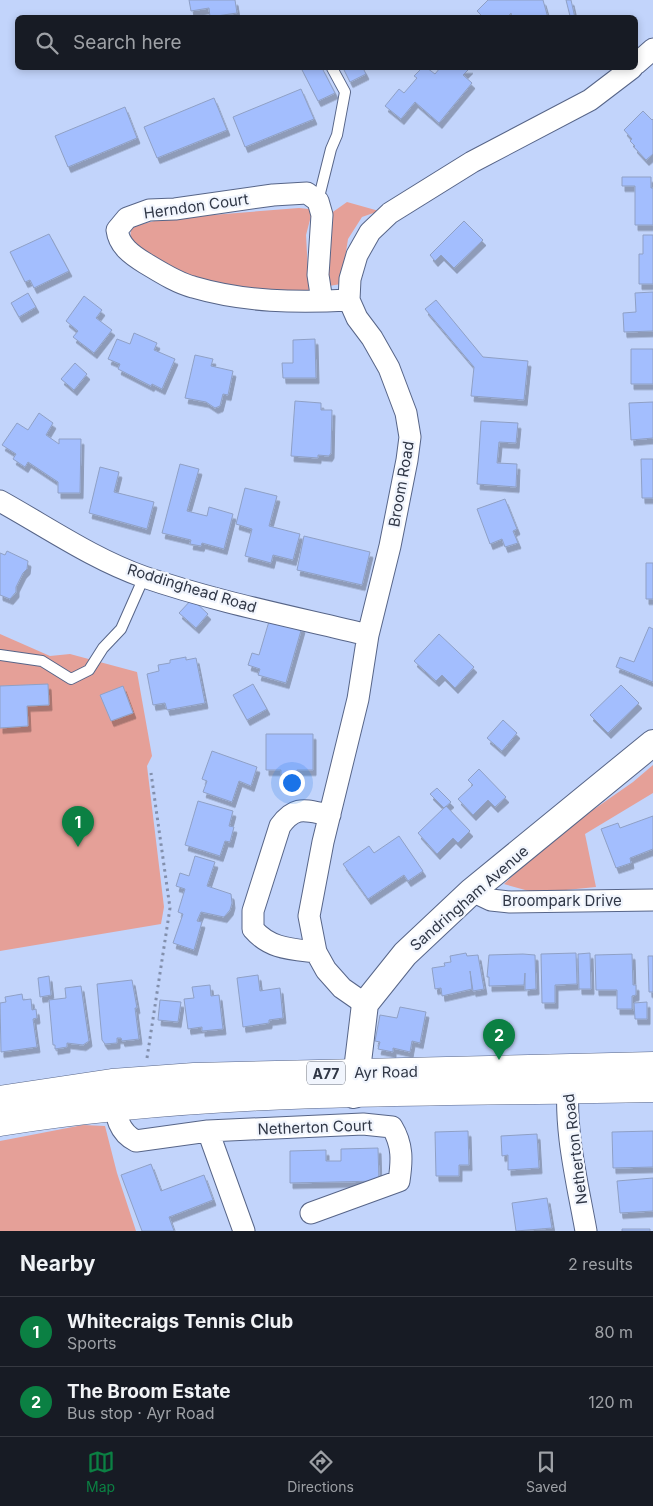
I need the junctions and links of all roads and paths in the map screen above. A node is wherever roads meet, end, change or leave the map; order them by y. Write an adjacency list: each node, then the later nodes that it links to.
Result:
1 (653, 49): 2 (street)
2 (638, 62)
3 (333, 70): 5 (lane)
4 (629, 70): 6 (street)
5 (318, 202): 7 (street); 7 (street, Herndon Court)
6 (349, 300): 7 (street, Herndon Court); 10 (street, Broom Road)
7 (322, 301)
8 (0, 501): 9 (street, Roddinghead Road)
9 (144, 576): 10 (street, Roddinghead Road); 11 (lane)
10 (368, 635): 14 (street, Broom Road)
11 (0, 655)
12 (653, 743): 15 (street, Sandringham Avenue)
13 (151, 773): 21 (path)
14 (330, 815): 17 (street, Broom Road); 17 (street)
15 (472, 891): 16 (street, Broompark Drive); 18 (street, Sandringham Avenue)
16 (653, 900)
17 (316, 952): 18 (street, Broom Road)
18 (365, 1004): 22 (street)
19 (653, 1066): 20 (main road, Ayr Road / A77)
20 (568, 1079): 22 (main road, Ayr Road / A77); 23 (main road, Ayr Road / A77); 29 (street, Netherton Road)
21 (143, 1081): 22 (main road, Ayr Road / A77); 24 (main road, Ayr Road / A77)
22 (355, 1083): 24 (main road, Ayr Road / A77)
23 (653, 1088)
24 (114, 1095): 25 (main road, Ayr Road / A77); 26 (street, Netherton Court)
25 (4, 1110)
26 (208, 1131): 27 (street, Netherton Court); 28 (street)
27 (311, 1213)
28 (244, 1231)
29 (586, 1231)

